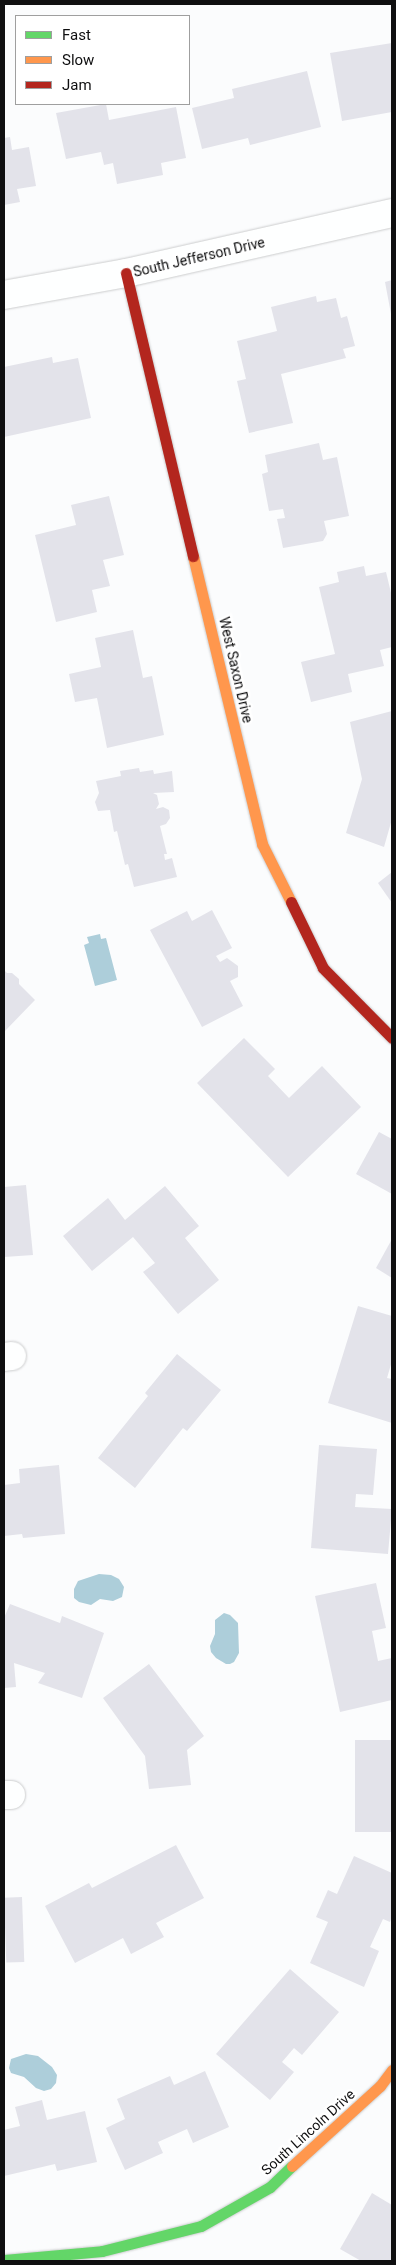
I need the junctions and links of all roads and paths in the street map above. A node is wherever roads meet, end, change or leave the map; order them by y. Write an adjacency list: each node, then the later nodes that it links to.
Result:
1 (392, 213): 2 (street, South Jefferson Drive)
2 (126, 273): 3 (street, South Jefferson Drive); 4 (street, West Saxon Drive)
3 (4, 295)
4 (392, 1038)
5 (388, 2084): 6 (street, South Lincoln Drive)
6 (4, 2260)

